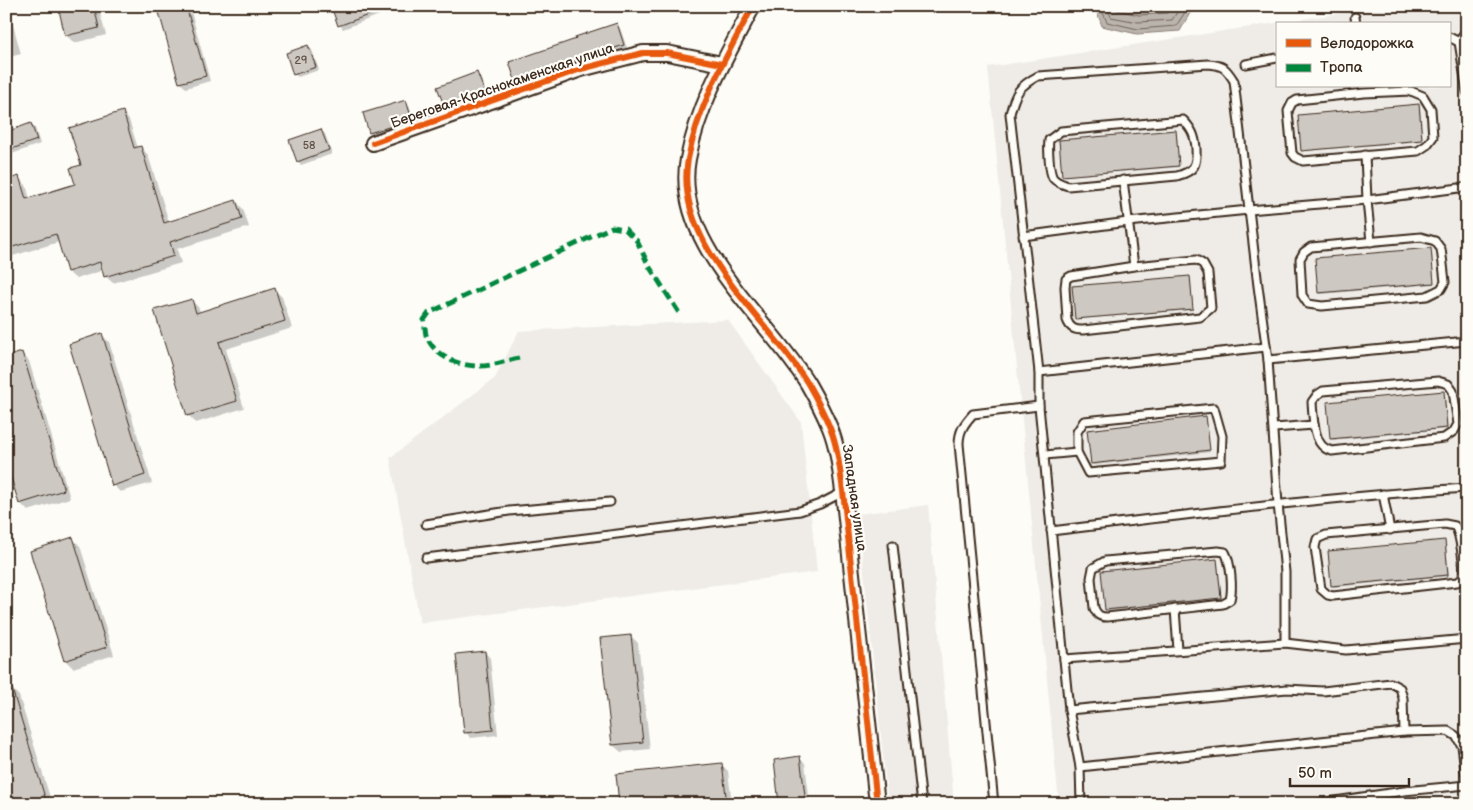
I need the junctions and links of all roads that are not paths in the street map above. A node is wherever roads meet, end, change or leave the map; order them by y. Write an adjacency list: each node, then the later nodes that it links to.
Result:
1 (753, 6): 6 (street)
2 (1466, 6): 4 (lane)
3 (1450, 38): 4 (lane)
4 (1459, 42): 9 (lane)
5 (1276, 58): 7 (lane)
6 (722, 64): 10 (street, Береговая-Краснокаменская улица); 30 (street, Западная улица)
7 (1246, 64)
8 (1363, 90): 11 (lane); 11 (lane)
9 (1467, 92)
10 (373, 142)
11 (1365, 155): 14 (lane)
12 (1123, 180): 12 (lane); 16 (lane)
13 (1467, 187): 14 (lane)
14 (1367, 200): 15 (lane); 18 (lane)
15 (1249, 210): 16 (lane); 17 (lane); 21 (lane)
16 (1128, 222): 17 (lane); 19 (lane)
17 (1023, 236): 23 (lane)
18 (1370, 242): 18 (lane)
19 (1134, 266): 19 (lane)
20 (1467, 341): 22 (lane)
21 (1266, 347): 22 (lane); 23 (lane)
22 (1268, 360): 26 (lane)
23 (1038, 372): 24 (lane)
24 (1039, 406): 28 (lane); 49 (lane)
25 (1314, 425): 25 (lane); 26 (lane)
26 (1274, 428): 33 (lane)
27 (1077, 452): 27 (lane); 28 (lane)
28 (1045, 455): 36 (lane)
29 (1467, 488): 31 (lane)
30 (844, 491): 38 (lane); 47 (street, Западная улица)
31 (1383, 494): 33 (lane); 35 (lane)
32 (610, 502): 34 (lane)
33 (1278, 504): 36 (lane); 41 (lane)
34 (426, 524)
35 (1390, 530): 35 (lane)
36 (1051, 531): 43 (lane)
37 (893, 545): 48 (lane)
38 (426, 558)
39 (1175, 609): 39 (lane); 42 (lane)
40 (1467, 639): 41 (lane)
41 (1285, 643): 42 (lane)
42 (1178, 650): 43 (lane)
43 (1064, 659): 44 (lane)
44 (1069, 710): 45 (lane); 46 (lane)
45 (1404, 732): 46 (lane); 51 (lane)
46 (1080, 767): 50 (lane)
47 (877, 804)
48 (922, 804)
49 (994, 804)
50 (1081, 804)
51 (1314, 804)

